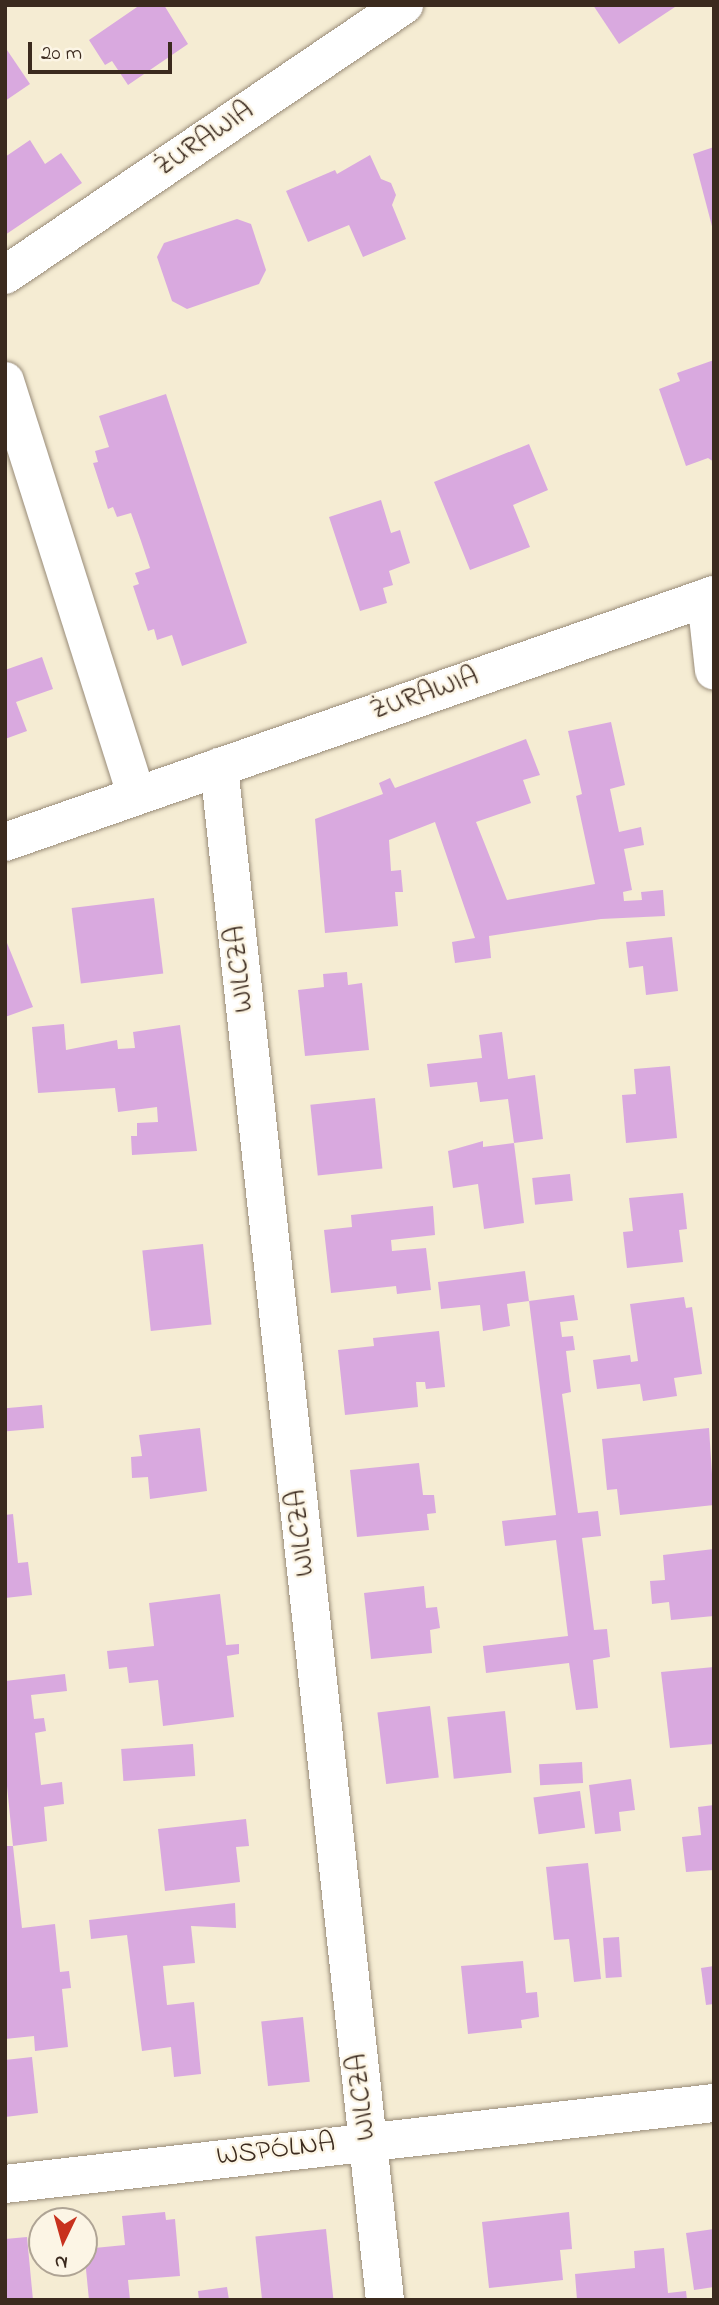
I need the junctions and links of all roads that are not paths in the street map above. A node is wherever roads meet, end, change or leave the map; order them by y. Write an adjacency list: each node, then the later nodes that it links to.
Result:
1 (404, 5): 2 (street, ŻURAWIA)
2 (5, 275)
3 (5, 381): 7 (street)
4 (710, 597): 5 (street); 6 (street, ŻURAWIA)
5 (714, 671)
6 (219, 766): 7 (street, ŻURAWIA); 10 (street, WILCZA)
7 (136, 795): 8 (street, ŻURAWIA)
8 (5, 842)
9 (714, 2103): 10 (street, WSPÓLNA)
10 (368, 2140): 11 (street, WSPÓLNA); 12 (street, WILCZA)
11 (5, 2184)
12 (385, 2300)

